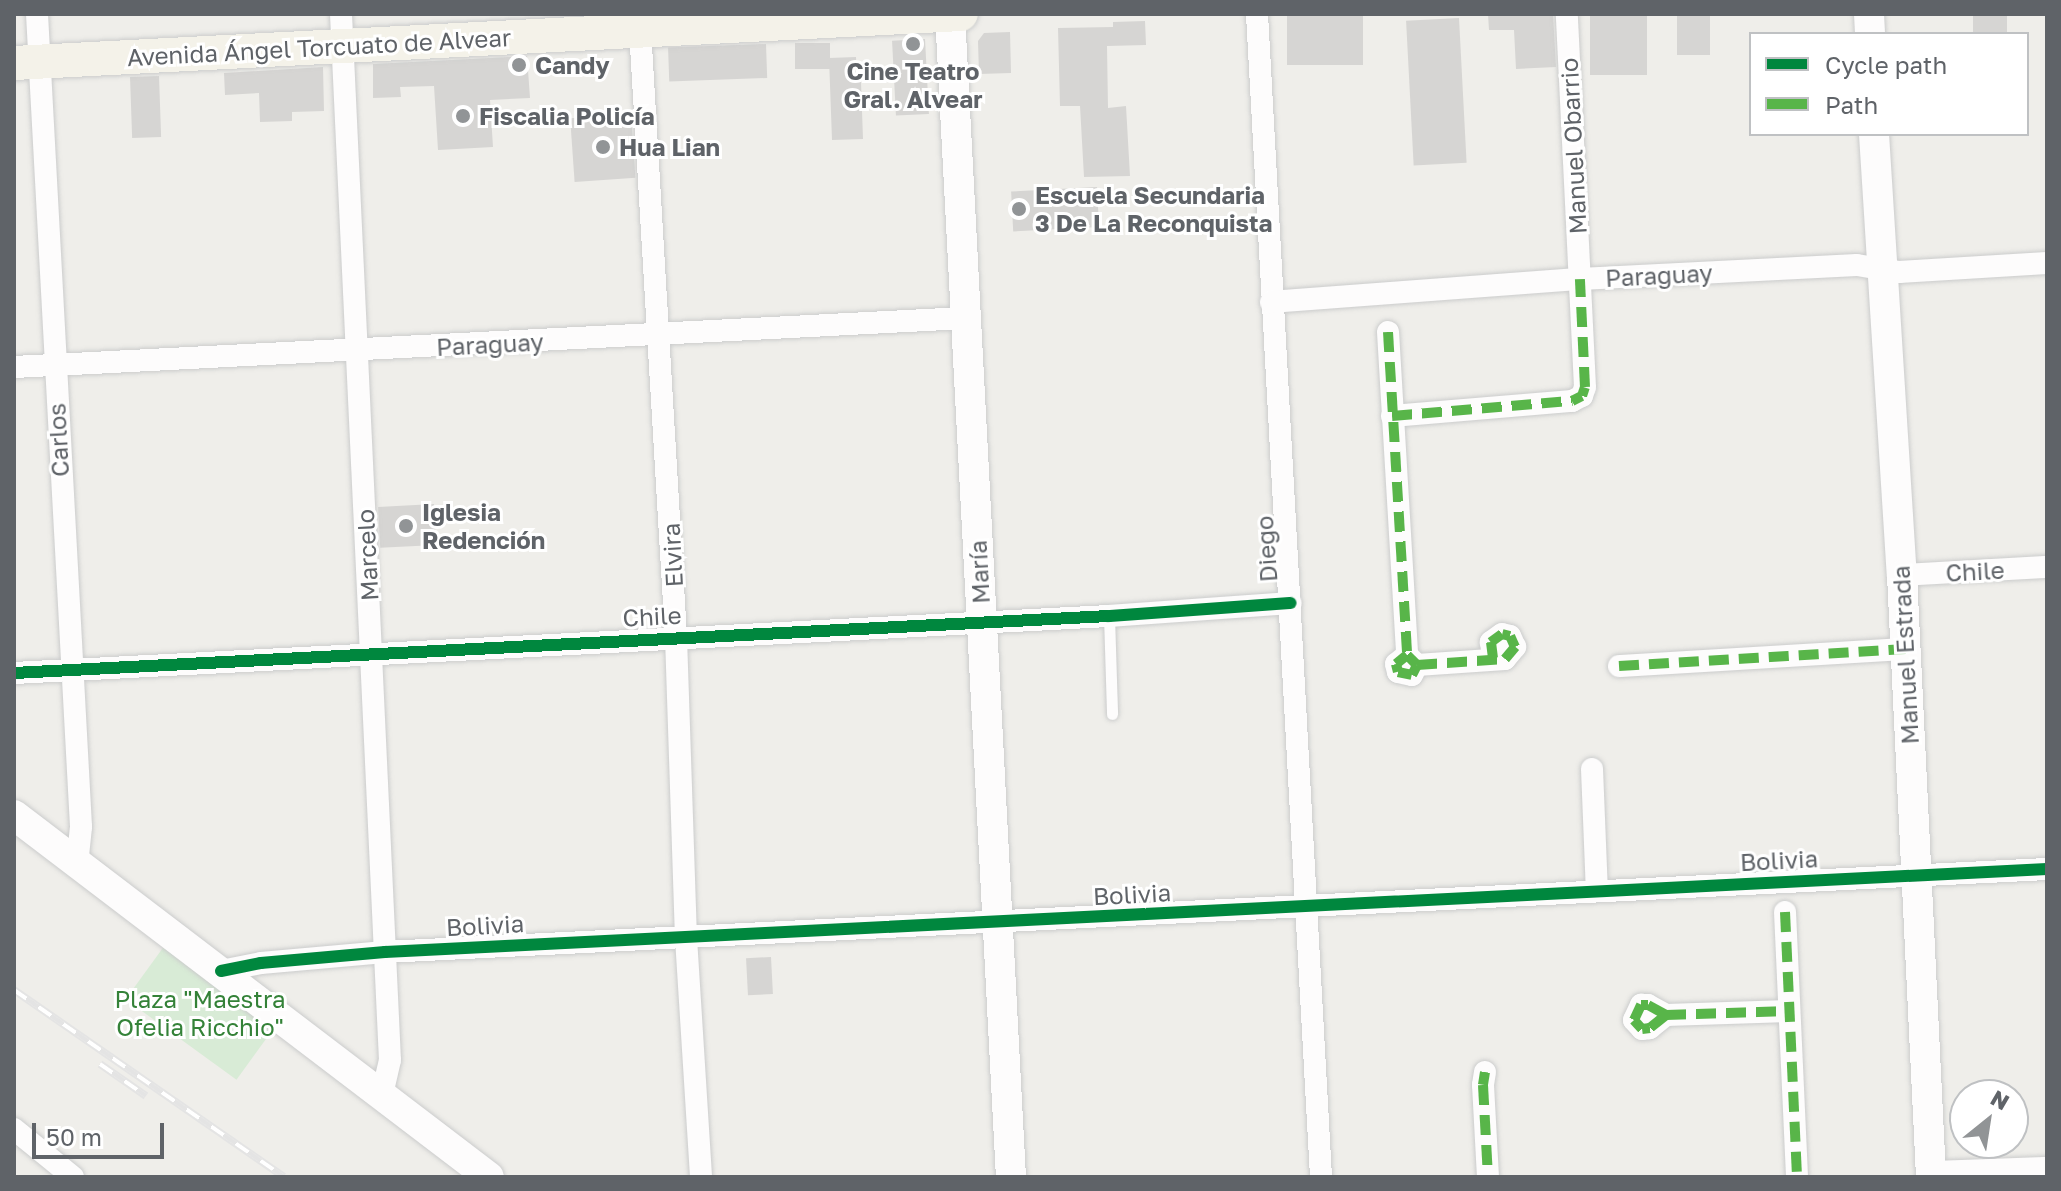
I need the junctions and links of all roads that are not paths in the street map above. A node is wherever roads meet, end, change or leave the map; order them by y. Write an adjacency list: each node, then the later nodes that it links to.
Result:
1 (564, 14): 7 (main road, Avenida Ángel Torcuato de Alvear)
2 (950, 14): 3 (main road, Avenida Ángel Torcuato de Alvear); 6 (main road, Avenida Ángel Torcuato de Alvear); 14 (street, María)
3 (961, 14)
4 (1257, 14): 13 (street, Diego)
5 (1567, 14): 12 (street, Manuel Obarrio)
6 (640, 29): 7 (main road, Avenida Ángel Torcuato de Alvear); 16 (street, Elvira)
7 (342, 30): 8 (main road, Avenida Ángel Torcuato de Alvear); 17 (street, Marcelo)
8 (28, 44): 18 (street, Carlos)
9 (1874, 136): 11 (street, Manuel Estrada)
10 (2047, 263): 11 (street, Paraguay)
11 (1880, 269): 12 (street, Paraguay); 22 (street, Manuel Estrada)
12 (1580, 279): 13 (street, Paraguay); 20 (street, Manuel Obarrio)
13 (1271, 302): 23 (street, Diego)
14 (965, 318): 16 (street, Paraguay); 25 (street, María)
15 (1388, 332): 20 (street)
16 (658, 336): 17 (street, Paraguay); 26 (street, Elvira)
17 (357, 351): 18 (street, Paraguay); 28 (street, Marcelo)
18 (54, 365): 19 (street, Paraguay); 31 (street, Carlos)
19 (14, 367)
20 (1392, 416): 29 (street)
21 (2047, 567): 22 (street, Chile)
22 (1902, 575): 27 (street, Manuel Estrada)
23 (1291, 603): 24 (street, Chile); 40 (street, Diego)
24 (1109, 616): 25 (street, Chile); 33 (lane)
25 (981, 621): 26 (street, Chile); 42 (street, María)
26 (676, 637): 28 (street, Chile); 43 (street, Elvira)
27 (1905, 649): 30 (street); 38 (street, Manuel Estrada)
28 (373, 653): 31 (street, Chile); 44 (street, Marcelo)
29 (1493, 658)
30 (1619, 666)
31 (71, 669): 32 (street, Chile); 36 (street, Carlos)
32 (14, 673)
33 (1112, 714)
34 (1592, 769): 39 (street)
35 (14, 815): 36 (street)
36 (77, 865): 45 (street)
37 (2047, 869): 38 (street, Bolivia)
38 (1915, 876): 39 (street, Bolivia); 52 (street, Manuel Estrada)
39 (1597, 891): 40 (street, Bolivia)
40 (1306, 905): 42 (street, Bolivia); 57 (street, Diego)
41 (1785, 912): 46 (street)
42 (997, 924): 43 (street, Bolivia); 56 (street, María)
43 (686, 938): 44 (street, Bolivia); 55 (street, Elvira)
44 (385, 952): 45 (street, Bolivia); 49 (street, Marcelo)
45 (221, 971): 49 (street)
46 (1789, 1011): 47 (street); 59 (street)
47 (1666, 1015)
48 (1485, 1072): 58 (street)
49 (382, 1096): 54 (street)
50 (14, 1129): 53 (street)
51 (2047, 1168): 52 (street)
52 (1931, 1174)
53 (73, 1177)
54 (489, 1177)
55 (701, 1177)
56 (1011, 1177)
57 (1321, 1177)
58 (1488, 1177)
59 (1797, 1177)

